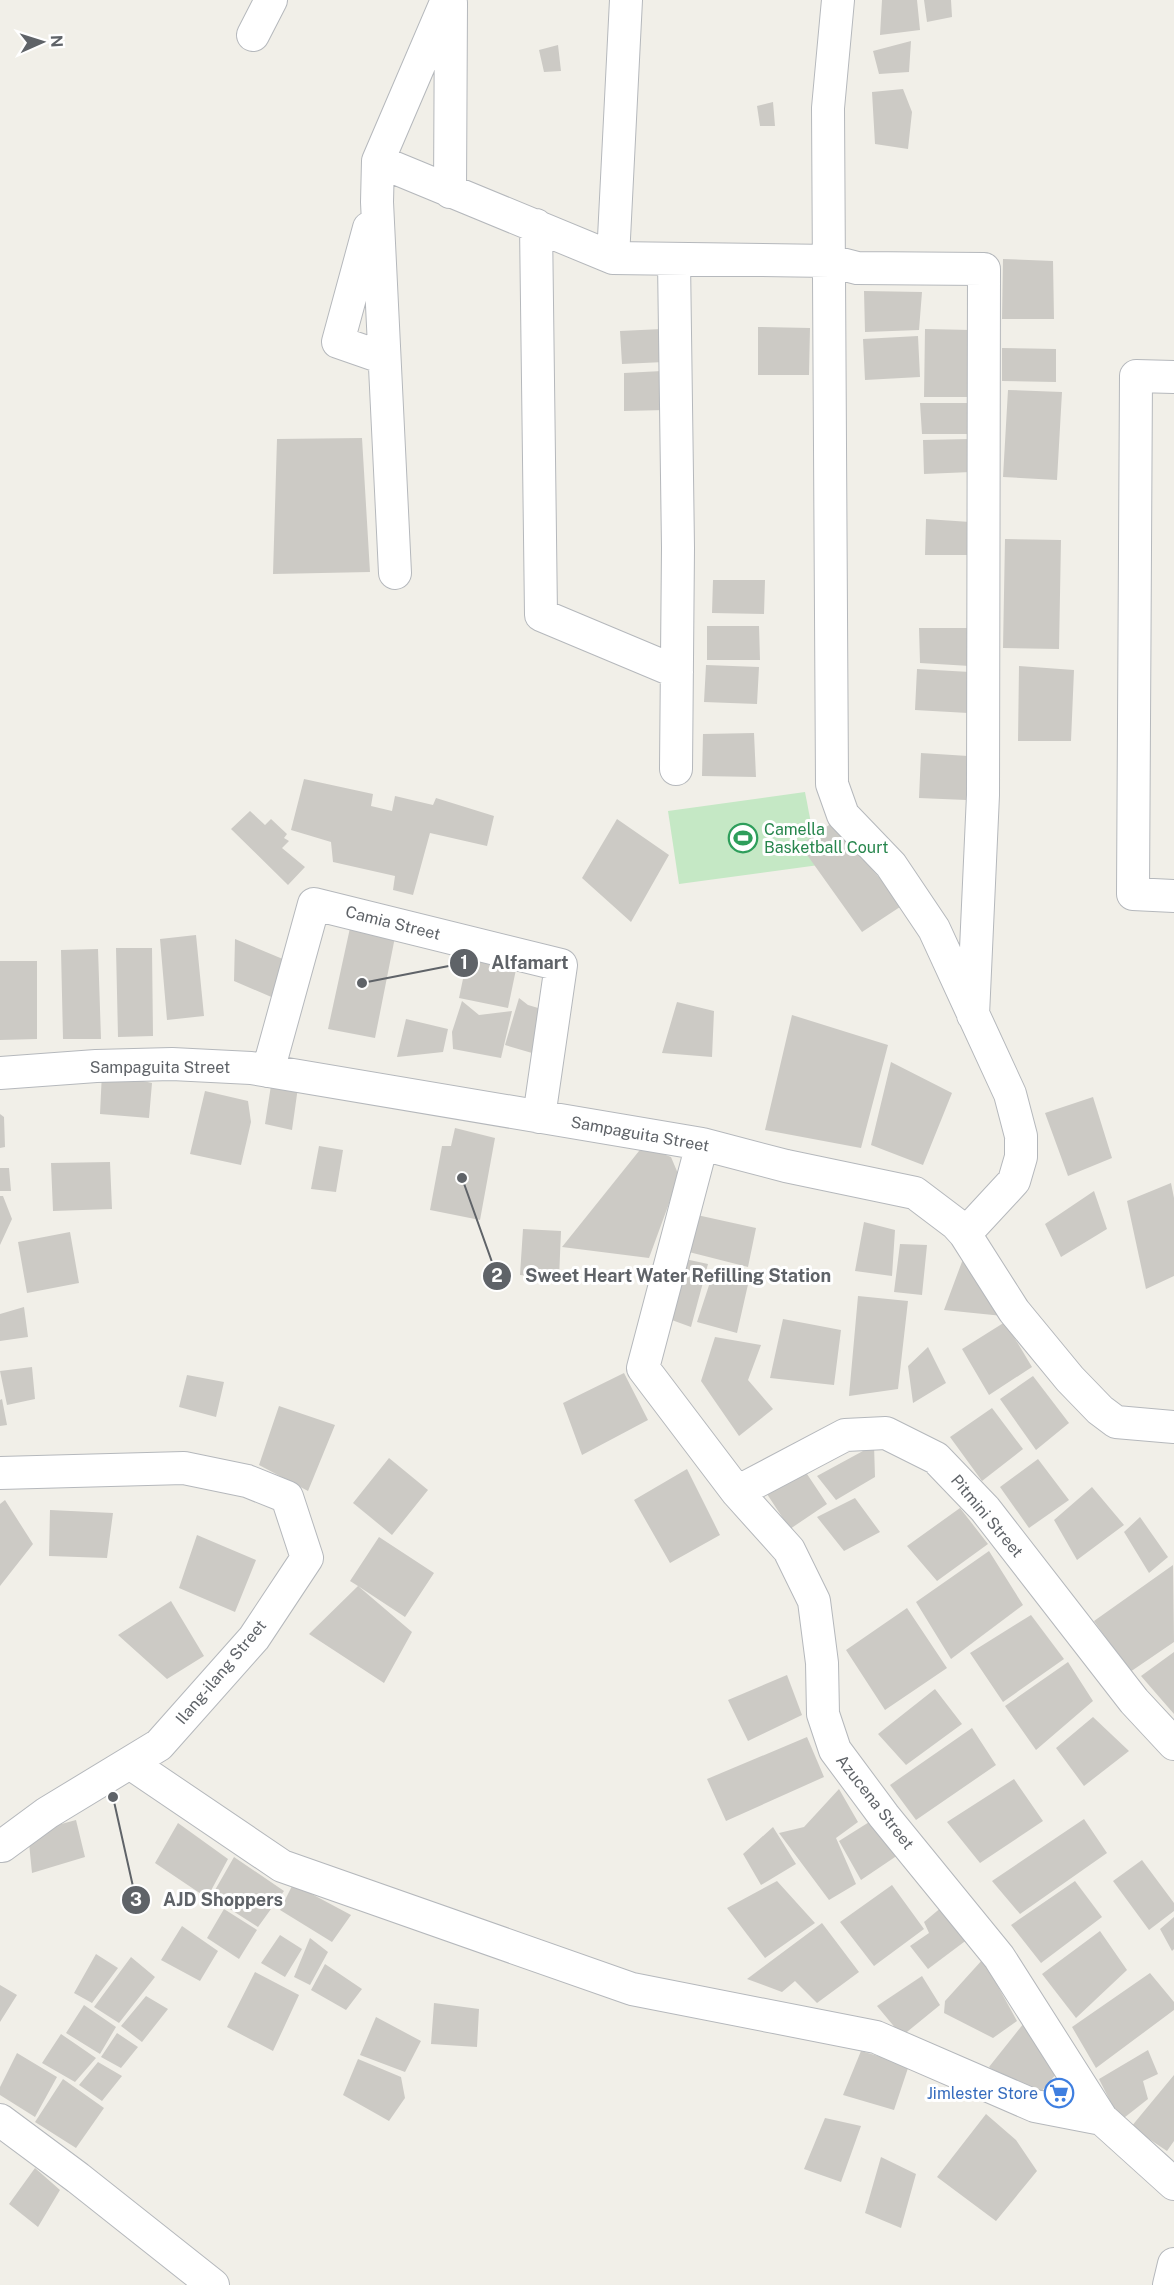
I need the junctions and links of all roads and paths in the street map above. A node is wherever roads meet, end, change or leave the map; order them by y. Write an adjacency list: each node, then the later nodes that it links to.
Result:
1 (271, 0): 5 (street)
2 (449, 0): 6 (street); 7 (street)
3 (626, 0): 10 (street)
4 (838, 0): 12 (street)
5 (253, 36)
6 (378, 161): 7 (street); 8 (street)
7 (450, 192): 9 (street)
8 (377, 201): 13 (street); 13 (street)
9 (536, 225): 10 (street); 16 (street)
10 (613, 258): 11 (street)
11 (674, 261): 12 (street); 16 (street)
12 (830, 261): 19 (street); 19 (street)
13 (384, 358): 15 (street)
14 (1174, 377): 18 (street)
15 (395, 573)
16 (677, 672): 17 (street)
17 (676, 769)
18 (1174, 896)
19 (973, 1015): 24 (street)
20 (268, 1071): 21 (street, Sampaguita Street); 22 (street, Sampaguita Street); 22 (street, Camia Street)
21 (0, 1073)
22 (539, 1117): 23 (street, Sampaguita Street)
23 (702, 1144): 24 (street, Sampaguita Street); 27 (street, Azucena Street)
24 (964, 1234): 25 (street, Sampaguita Street)
25 (1174, 1427)
26 (0, 1473): 29 (street, Ilang-ilang Street)
27 (737, 1492): 28 (street, Pitmini Street); 31 (street, Azucena Street)
28 (1174, 1744)
29 (130, 1763): 30 (street, Ilang-ilang Street); 31 (street)
30 (1, 1845)
31 (1102, 2119): 33 (street, Azucena Street)
32 (0, 2120): 35 (street)
33 (1174, 2184)
34 (1174, 2264): 36 (street)
35 (213, 2285)
36 (1169, 2285)

